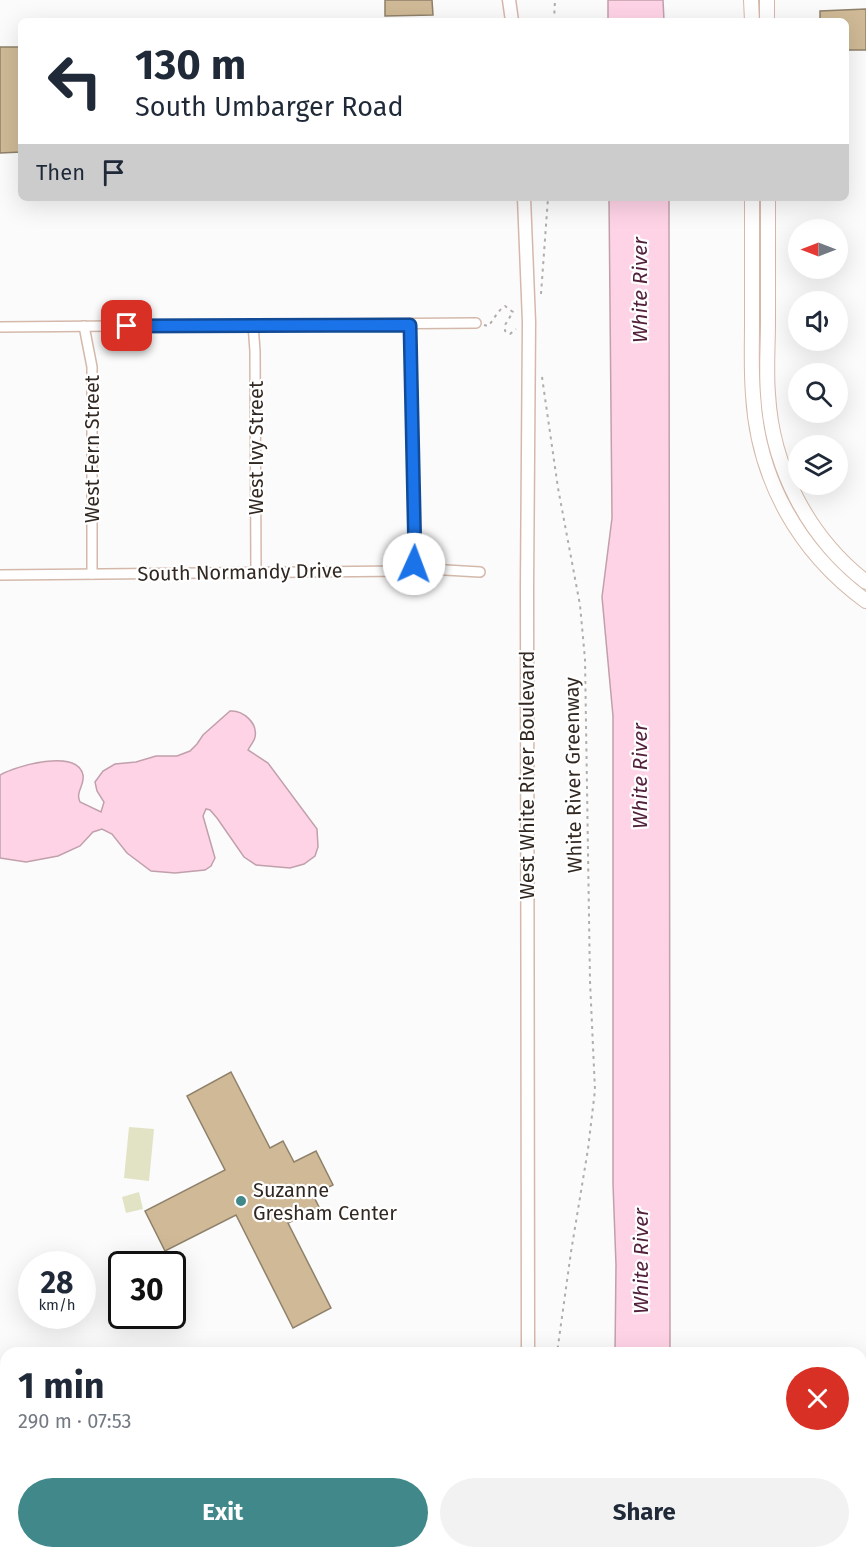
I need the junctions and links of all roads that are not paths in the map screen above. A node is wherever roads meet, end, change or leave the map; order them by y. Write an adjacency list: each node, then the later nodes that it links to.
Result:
1 (510, 0): 4 (street)
2 (752, 0): 5 (main road)
3 (767, 0): 6 (main road)
4 (513, 18)
5 (752, 18)
6 (767, 18)
7 (524, 201): 22 (street, West White River Boulevard)
8 (752, 201): 21 (main road)
9 (768, 201): 20 (main road)
10 (476, 323): 12 (street)
11 (253, 324): 12 (street); 13 (street); 16 (street, West Ivy Street)
12 (410, 325): 15 (street)
13 (84, 326): 14 (street); 18 (street, West Fern Street)
14 (0, 327)
15 (411, 568): 16 (street, South Normandy Drive); 17 (street, South Normandy Drive)
16 (256, 572): 18 (street, South Normandy Drive)
17 (480, 572)
18 (92, 573): 19 (street, South Normandy Drive)
19 (0, 575)
20 (866, 582)
21 (866, 601)
22 (528, 1347)

